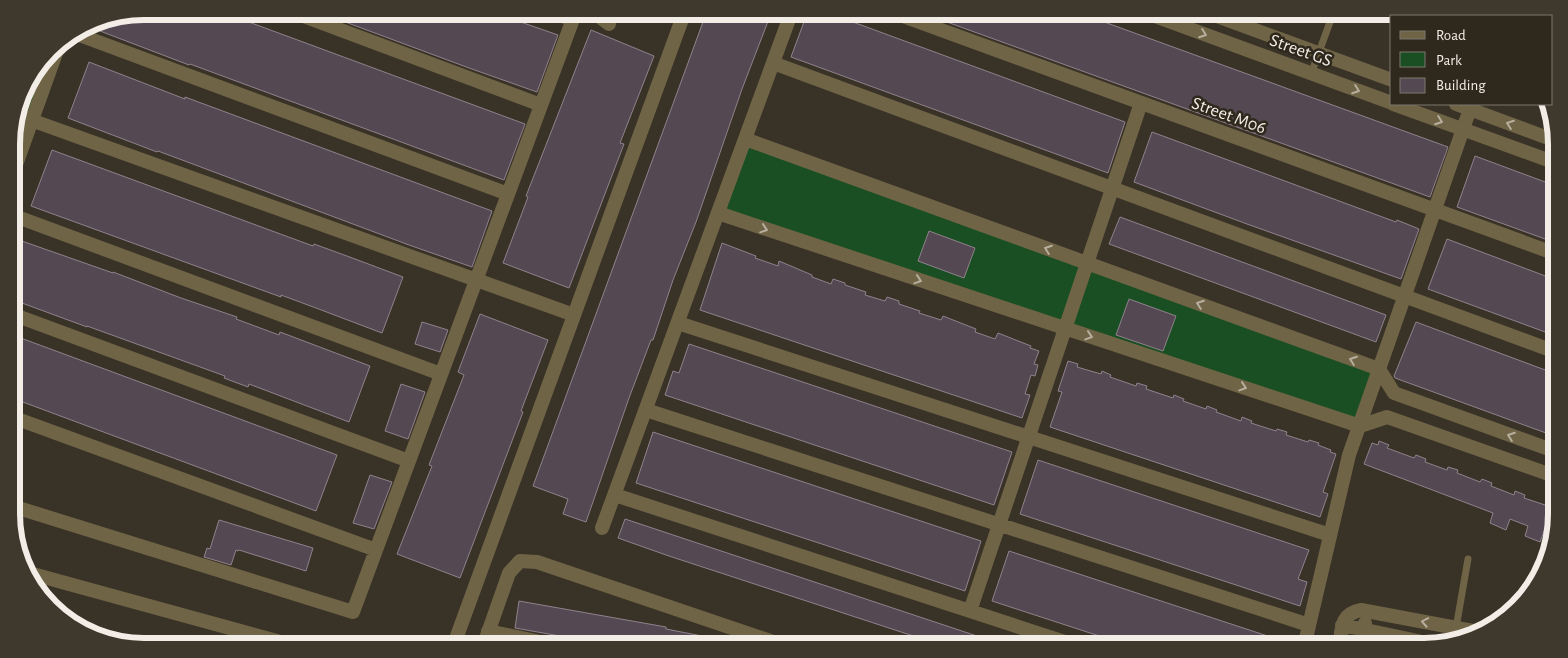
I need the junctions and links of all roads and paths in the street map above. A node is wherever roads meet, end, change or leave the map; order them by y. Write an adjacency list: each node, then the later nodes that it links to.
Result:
1 (314, 20): 19 (street)
2 (573, 20): 19 (street)
3 (604, 20): 10 (street)
4 (682, 20): 39 (street)
5 (789, 20): 14 (street)
6 (914, 20): 17 (street, Street M06)
7 (1180, 20): 15 (street, Street GS, one-way to 15)
8 (1227, 20): 12 (street, Street GS)
9 (1331, 20): 12 (lane)
10 (609, 24)
11 (83, 36): 31 (street)
12 (1318, 54): 15 (lane); 16 (street, Street GS)
13 (54, 58): 24 (street)
14 (773, 63): 27 (street); 30 (street)
15 (1311, 74): 18 (street, Street GS, one-way to 18)
16 (1390, 79)
17 (1141, 103): 30 (street); 32 (street, Street M06)
18 (1390, 103)
19 (541, 105): 31 (street)
20 (1395, 105): 25 (street, Street GS, one-way to 25)
21 (1459, 105): 22 (street)
22 (1470, 109): 25 (street); 26 (street, one-way to 22)
23 (23, 117): 24 (street)
24 (32, 120): 28 (street); 37 (street)
25 (1463, 130): 29 (street, Street GS); 32 (street)
26 (1548, 138)
27 (745, 139): 33 (street); 36 (street, one-way to 27)
28 (20, 154)
29 (1548, 159)
30 (1112, 188): 36 (street); 38 (street)
31 (508, 194): 37 (street)
32 (1435, 210): 35 (street, Street M06); 38 (street)
33 (718, 213): 41 (street); 42 (street, one-way to 42)
34 (20, 218): 45 (street)
35 (1548, 251)
36 (1087, 263): 42 (street); 44 (street, one-way to 36)
37 (477, 279): 39 (street); 45 (street)
38 (1405, 296): 43 (street); 44 (street)
39 (574, 315): 71 (street)
40 (20, 317): 51 (street)
41 (678, 323): 46 (street); 49 (street)
42 (1065, 328): 48 (street, one-way to 48); 49 (street)
43 (1548, 349)
44 (1379, 369): 48 (street); 50 (street, one-way to 44)
45 (441, 374): 51 (street)
46 (646, 410): 53 (street); 55 (street)
47 (20, 420): 58 (street)
48 (1360, 426): 52 (street); 57 (street)
49 (1028, 437): 55 (street); 57 (street)
50 (1548, 449)
51 (409, 461): 58 (street)
52 (1548, 474)
53 (614, 495): 56 (street); 61 (street)
54 (20, 508): 58 (street)
55 (999, 524): 61 (street); 63 (street)
56 (602, 528)
57 (1330, 535): 63 (street)
58 (376, 550)
59 (1468, 558): 65 (lane)
60 (36, 575): 70 (street)
61 (970, 611): 75 (street)
62 (1367, 612): 64 (street); 65 (street, one-way to 62); 66 (street)
63 (1309, 625): 76 (street)
64 (1342, 626): 66 (street); 77 (street)
65 (1451, 627): 67 (street); 69 (street)
66 (1363, 630): 78 (street); 79 (street)
67 (1468, 630)
68 (488, 631): 72 (street); 73 (street); 74 (street)
69 (1446, 636)
70 (266, 638)
71 (456, 638)
72 (486, 638)
73 (521, 638)
74 (759, 638)
75 (1055, 638)
76 (1306, 638)
77 (1340, 638)
78 (1361, 638)
79 (1402, 638)

